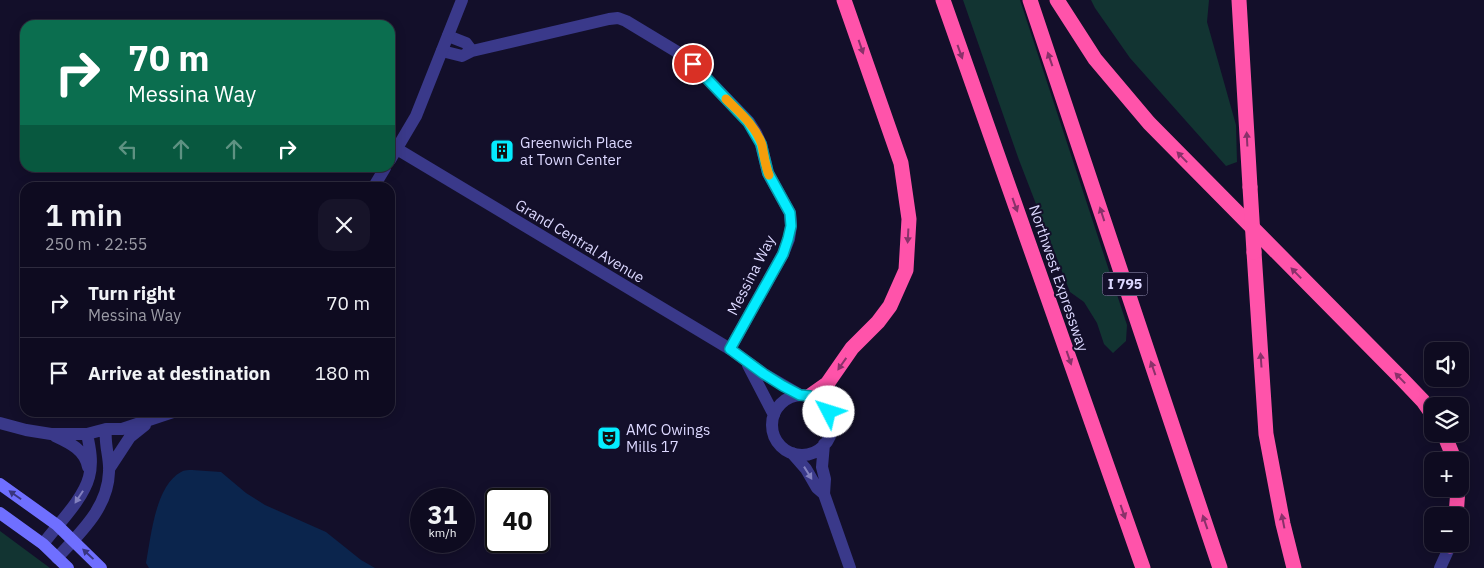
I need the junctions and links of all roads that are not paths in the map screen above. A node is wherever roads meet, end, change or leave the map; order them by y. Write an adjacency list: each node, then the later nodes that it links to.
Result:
1 (462, 0): 7 (street)
2 (844, 0): 14 (highway, one-way to 14)
3 (1030, 0): 39 (highway, I 795, one-way to 3)
4 (1057, 0): 15 (highway, one-way to 4)
5 (1239, 0): 40 (highway, one-way to 5, bridge)
6 (943, 2): 38 (highway, Northwest Expressway, one-way to 38)
7 (448, 36): 8 (street); 9 (street)
8 (442, 50): 9 (street, Messina Way); 10 (street)
9 (472, 51): 12 (street, Messina Way)
10 (397, 149): 11 (street); 12 (street, Grand Central Avenue)
11 (395, 152)
12 (730, 349): 13 (street, Grand Central Avenue)
13 (746, 361): 14 (street, Grand Central Avenue); 16 (street, Grand Central Avenue)
14 (805, 395): 16 (street); 23 (street, Grand Central Avenue)
15 (1424, 402)
16 (774, 415): 24 (street, Grand Central Avenue)
17 (160, 417): 18 (street)
18 (148, 422): 20 (street); 25 (street)
19 (0, 423): 21 (street)
20 (106, 429): 22 (street); 25 (street)
21 (51, 434): 22 (street); 26 (street)
22 (87, 434): 26 (street)
23 (824, 444): 24 (street); 28 (street, Grand Central Avenue)
24 (792, 453): 28 (street, Grand Central Avenue, one-way to 28)
25 (109, 469): 31 (street)
26 (89, 478): 30 (street, one-way to 30)
27 (0, 484): 30 (main road, one-way to 27)
28 (824, 494): 37 (street, Grand Central Avenue)
29 (0, 513): 32 (main road)
30 (57, 526): 31 (main road); 32 (street)
31 (73, 540): 34 (street); 36 (main road, one-way to 31)
32 (43, 544): 34 (main road)
33 (1447, 552): 41 (street)
34 (58, 558): 35 (main road)
35 (68, 568)
36 (101, 568)
37 (850, 568)
38 (1143, 568)
39 (1220, 568)
40 (1294, 568)
41 (1440, 568)

